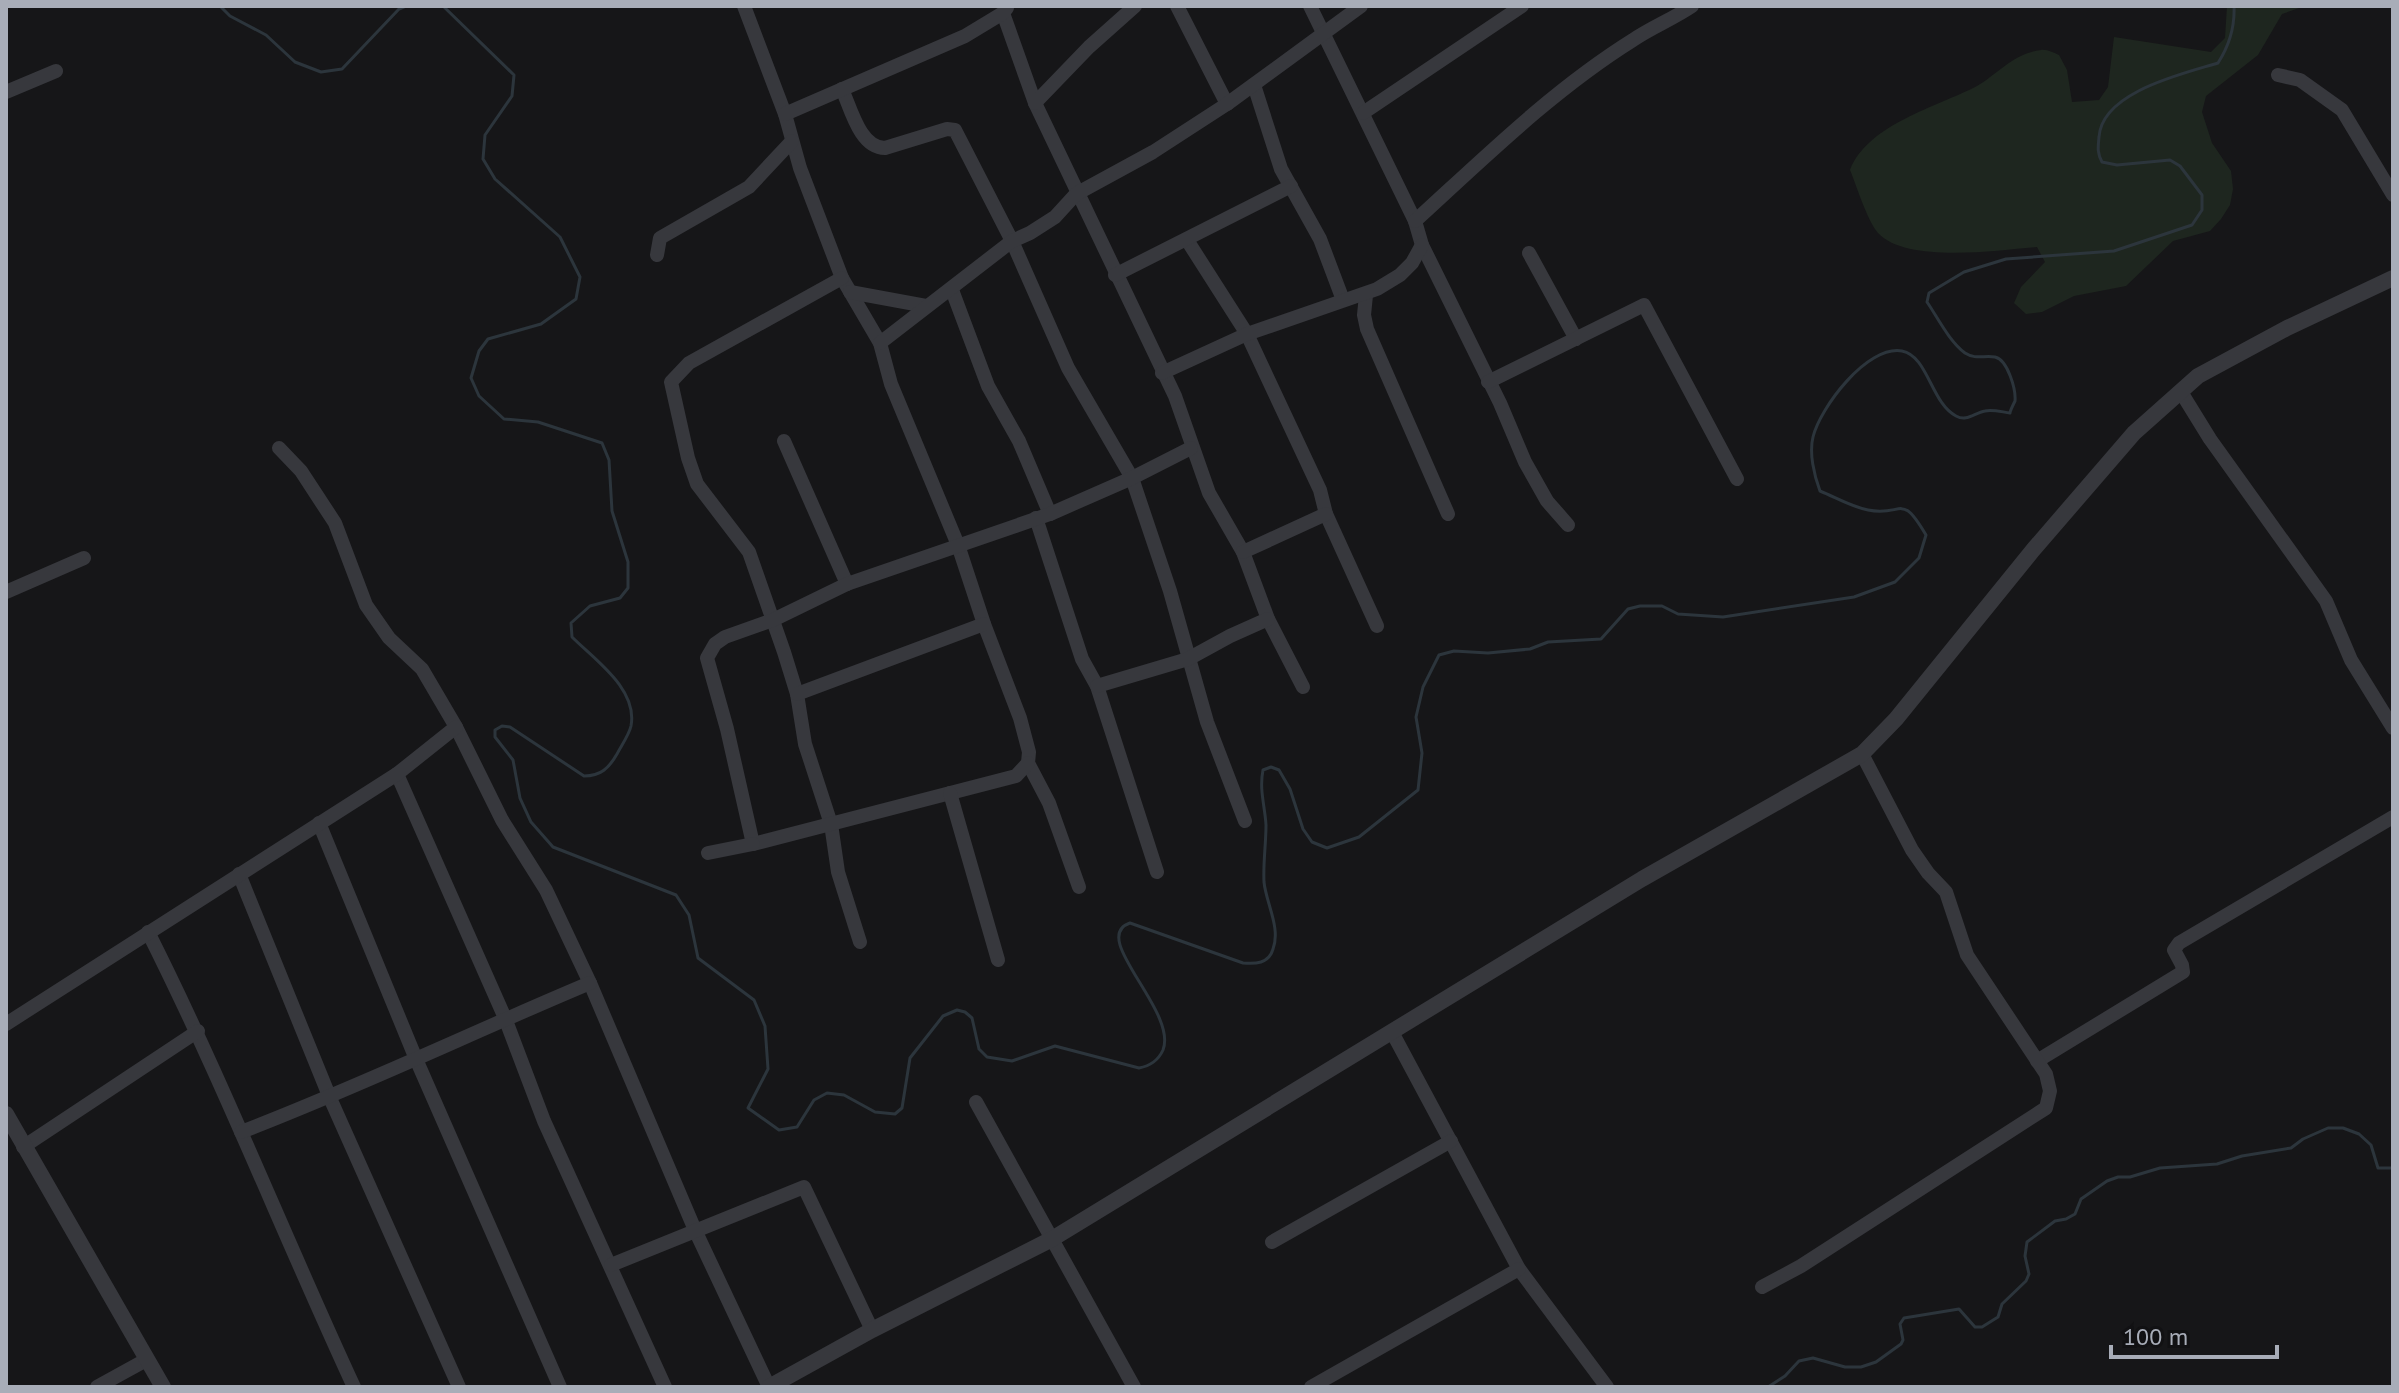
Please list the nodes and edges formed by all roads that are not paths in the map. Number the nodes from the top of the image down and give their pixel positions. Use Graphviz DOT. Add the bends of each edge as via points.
graph roads {
  1 [pos="744,6"];
  2 [pos="1135,6"];
  3 [pos="1177,6"];
  4 [pos="1310,6"];
  5 [pos="1361,6"];
  6 [pos="1522,6"];
  7 [pos="1692,6"];
  8 [pos="1006,10"];
  9 [pos="1322,32"];
  10 [pos="56,71"];
  11 [pos="2278,75"];
  12 [pos="1254,85"];
  13 [pos="842,89"];
  14 [pos="6,92"];
  15 [pos="1035,103"];
  16 [pos="1227,104"];
  17 [pos="1363,113"];
  18 [pos="785,114"];
  19 [pos="792,141"];
  20 [pos="1291,186"];
  21 [pos="1076,194"];
  22 [pos="2393,195"];
  23 [pos="1415,221"];
  24 [pos="1187,240"];
  25 [pos="1012,241"];
  26 [pos="1422,245"];
  27 [pos="1529,253"];
  28 [pos="657,255"];
  29 [pos="1115,275"];
  30 [pos="842,278"];
  31 [pos="2393,278"];
  32 [pos="952,290"];
  33 [pos="850,292"];
  34 [pos="1366,295"];
  35 [pos="1343,300"];
  36 [pos="926,306"];
  37 [pos="1247,334"];
  38 [pos="1576,339"];
  39 [pos="880,343"];
  40 [pos="1162,373"];
  41 [pos="1488,382"];
  42 [pos="2181,392"];
  43 [pos="784,441"];
  44 [pos="279,448"];
  45 [pos="1191,448"];
  46 [pos="1132,478"];
  47 [pos="1737,479"];
  48 [pos="1326,514"];
  49 [pos="1448,514"];
  50 [pos="1043,516"];
  51 [pos="1568,525"];
  52 [pos="958,545"];
  53 [pos="1243,552"];
  54 [pos="84,558"];
  55 [pos="847,584"];
  56 [pos="6,592"];
  57 [pos="1268,619"];
  58 [pos="773,620"];
  59 [pos="984,624"];
  60 [pos="1377,626"];
  61 [pos="1188,659"];
  62 [pos="1097,686"];
  63 [pos="1303,687"];
  64 [pos="797,694"];
  65 [pos="456,727"];
  66 [pos="2393,728"];
  67 [pos="1862,754"];
  68 [pos="1028,763"];
  69 [pos="397,774"];
  70 [pos="950,793"];
  71 [pos="2393,817"];
  72 [pos="1245,821"];
  73 [pos="319,823"];
  74 [pos="831,824"];
  75 [pos="753,844"];
  76 [pos="708,853"];
  77 [pos="1157,872"];
  78 [pos="239,874"];
  79 [pos="1079,887"];
  80 [pos="148,932"];
  81 [pos="860,942"];
  82 [pos="998,960"];
  83 [pos="590,983"];
  84 [pos="505,1018"];
  85 [pos="6,1024"];
  86 [pos="198,1031"];
  87 [pos="1392,1032"];
  88 [pos="416,1059"];
  89 [pos="2037,1061"];
  90 [pos="330,1098"];
  91 [pos="976,1102"];
  92 [pos="6,1114"];
  93 [pos="241,1132"];
  94 [pos="1451,1141"];
  95 [pos="23,1147"];
  96 [pos="695,1230"];
  97 [pos="1052,1239"];
  98 [pos="1272,1242"];
  99 [pos="611,1265"];
  100 [pos="1519,1269"];
  101 [pos="1762,1287"];
  102 [pos="872,1330"];
  103 [pos="146,1360"];
  104 [pos="97,1387"];
  105 [pos="163,1387"];
  106 [pos="354,1387"];
  107 [pos="459,1387"];
  108 [pos="560,1387"];
  109 [pos="665,1387"];
  110 [pos="769,1387"];
  111 [pos="1134,1387"];
  112 [pos="1311,1387"];
  113 [pos="1607,1387"];
  1 -- 18 [label="street"];
  2 -- 15 [label="street"];
  3 -- 16 [label="street"];
  4 -- 9 [label="street"];
  5 -- 9 [label="street"];
  6 -- 17 [label="street"];
  7 -- 23 [label="street" via="1634,39 1572,85 1502,140"];
  8 -- 13 [label="street" via="965,36"];
  8 -- 15 [label="street"];
  9 -- 12 [label="street"];
  9 -- 17 [label="street"];
  10 -- 14 [label="street"];
  11 -- 22 [label="street" via="2300,80 2342,110"];
  12 -- 16 [label="street"];
  12 -- 20 [label="street"];
  13 -- 18 [label="street"];
  13 -- 25 [label="street" via="867,142 875,148 955,130"];
  15 -- 21 [label="street"];
  16 -- 21 [label="street"];
  17 -- 23 [label="street"];
  18 -- 19 [label="street"];
  19 -- 28 [label="street" via="749,187 660,238"];
  19 -- 30 [label="street"];
  20 -- 24 [label="street"];
  20 -- 35 [label="street" via="1320,239"];
  21 -- 25 [label="street" via="1055,217"];
  21 -- 29 [label="street"];
  23 -- 26 [label="street"];
  24 -- 29 [label="street"];
  24 -- 37 [label="street"];
  25 -- 32 [label="street"];
  25 -- 46 [label="street" via="1068,368"];
  26 -- 34 [label="street" via="1400,275"];
  26 -- 41 [label="street"];
  27 -- 38 [label="street"];
  29 -- 40 [label="street"];
  30 -- 33 [label="street"];
  30 -- 58 [label="street" via="689,363 671,382 697,484 749,552"];
  31 -- 42 [label="street" via="2287,328 2198,376"];
  32 -- 36 [label="street"];
  32 -- 50 [label="street" via="988,386 1019,441"];
  33 -- 36 [label="street"];
  33 -- 39 [label="street"];
  34 -- 35 [label="street"];
  34 -- 49 [label="street" via="1367,329"];
  35 -- 37 [label="street"];
  36 -- 39 [label="street"];
  37 -- 40 [label="street"];
  37 -- 48 [label="street" via="1320,490"];
  38 -- 41 [label="street"];
  38 -- 47 [label="street" via="1644,305"];
  39 -- 52 [label="street" via="891,384"];
  40 -- 45 [label="street" via="1178,403"];
  41 -- 51 [label="street" via="1525,462"];
  42 -- 66 [label="street" via="2326,601 2351,660"];
  42 -- 67 [label="street" via="2134,433"];
  43 -- 55 [label="street"];
  44 -- 65 [label="street" via="335,523 366,605 389,638 422,669"];
  45 -- 46 [label="street"];
  45 -- 53 [label="street" via="1214,504"];
  46 -- 50 [label="street"];
  46 -- 61 [label="street"];
  48 -- 53 [label="street"];
  48 -- 60 [label="street"];
  50 -- 52 [label="street"];
  50 -- 62 [label="street" via="1082,659"];
  52 -- 55 [label="street"];
  52 -- 59 [label="street"];
  53 -- 57 [label="street"];
  54 -- 56 [label="street"];
  55 -- 58 [label="street"];
  57 -- 61 [label="street"];
  57 -- 63 [label="street"];
  58 -- 64 [label="street"];
  58 -- 75 [label="street" via="725,637 707,658"];
  59 -- 64 [label="street"];
  59 -- 68 [label="street" via="1020,718"];
  61 -- 62 [label="street"];
  61 -- 72 [label="street"];
  62 -- 77 [label="street"];
  64 -- 74 [label="street" via="805,744"];
  65 -- 69 [label="street"];
  65 -- 83 [label="street" via="498,814 546,890"];
  67 -- 87 [label="street" via="1642,879"];
  67 -- 89 [label="street" via="1912,850 1946,892 1967,955"];
  68 -- 70 [label="street" via="1016,776"];
  68 -- 79 [label="street" via="1049,803"];
  69 -- 73 [label="street"];
  69 -- 84 [label="street"];
  70 -- 74 [label="street"];
  70 -- 82 [label="street"];
  71 -- 89 [label="street" via="2179,943 2174,950 2183,972"];
  73 -- 78 [label="street"];
  73 -- 88 [label="street"];
  74 -- 75 [label="street"];
  74 -- 81 [label="street" via="838,872"];
  75 -- 76 [label="street"];
  78 -- 80 [label="street"];
  78 -- 90 [label="street"];
  80 -- 85 [label="street"];
  80 -- 86 [label="street"];
  83 -- 84 [label="street"];
  83 -- 96 [label="street"];
  84 -- 88 [label="street"];
  84 -- 99 [label="street" via="544,1121"];
  86 -- 93 [label="street"];
  86 -- 95 [label="street"];
  87 -- 94 [label="street"];
  87 -- 97 [label="street"];
  88 -- 90 [label="street"];
  88 -- 108 [label="street"];
  89 -- 101 [label="street" via="2050,1091 2046,1108"];
  90 -- 93 [label="street"];
  90 -- 107 [label="street"];
  91 -- 97 [label="street"];
  92 -- 95 [label="street"];
  93 -- 106 [label="street"];
  94 -- 98 [label="street"];
  94 -- 100 [label="street"];
  95 -- 103 [label="street"];
  96 -- 99 [label="street"];
  96 -- 102 [label="street" via="804,1187"];
  96 -- 110 [label="street"];
  97 -- 102 [label="street"];
  97 -- 111 [label="street"];
  99 -- 109 [label="street"];
  100 -- 112 [label="street"];
  100 -- 113 [label="street"];
  102 -- 110 [label="street"];
  103 -- 104 [label="street"];
  103 -- 105 [label="street"];
}
